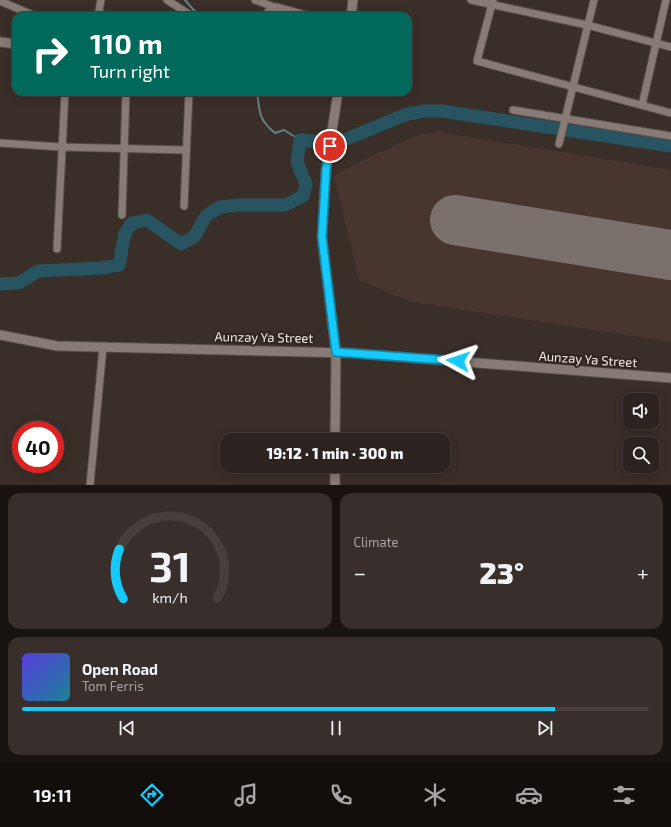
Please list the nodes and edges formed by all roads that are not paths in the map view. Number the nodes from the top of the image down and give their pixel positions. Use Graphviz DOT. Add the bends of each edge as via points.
graph roads {
  1 [pos="100,0"];
  2 [pos="167,0"];
  3 [pos="255,0"];
  4 [pos="353,0"];
  5 [pos="471,0"];
  6 [pos="594,0"];
  7 [pos="666,0"];
  8 [pos="0,1"];
  9 [pos="493,3"];
  10 [pos="277,8"];
  11 [pos="26,12"];
  12 [pos="98,12"];
  13 [pos="186,12"];
  14 [pos="269,12"];
  15 [pos="292,12"];
  16 [pos="351,12"];
  17 [pos="587,25"];
  18 [pos="0,42"];
  19 [pos="656,43"];
  20 [pos="12,44"];
  21 [pos="671,47"];
  22 [pos="574,86"];
  23 [pos="65,96"];
  24 [pos="126,96"];
  25 [pos="189,96"];
  26 [pos="337,96"];
  27 [pos="642,105"];
  28 [pos="513,110"];
  29 [pos="671,113"];
  30 [pos="564,119"];
  31 [pos="671,136"];
  32 [pos="0,143"];
  33 [pos="559,144"];
  34 [pos="61,147"];
  35 [pos="124,149"];
  36 [pos="186,150"];
  37 [pos="184,206"];
  38 [pos="122,215"];
  39 [pos="57,249"];
  40 [pos="0,335"];
  41 [pos="103,347"];
  42 [pos="336,352"];
  43 [pos="671,378"];
  44 [pos="335,433"];
  45 [pos="335,473"];
  46 [pos="90,485"];
  47 [pos="335,485"];
  1 -- 12 [label="street"];
  2 -- 13 [label="street"];
  3 -- 10 [label="street"];
  4 -- 16 [label="street"];
  5 -- 9 [label="street"];
  6 -- 17 [label="street"];
  7 -- 19 [label="street"];
  8 -- 11 [label="street"];
  9 -- 17 [label="street"];
  9 -- 22 [label="street" via="477,61"];
  10 -- 14 [label="street"];
  10 -- 15 [label="street"];
  17 -- 19 [label="street"];
  17 -- 22 [label="street"];
  18 -- 20 [label="street"];
  19 -- 21 [label="street"];
  19 -- 27 [label="street"];
  22 -- 27 [label="street"];
  22 -- 30 [label="street"];
  23 -- 34 [label="street"];
  24 -- 35 [label="street"];
  25 -- 36 [label="street"];
  26 -- 42 [label="street" via="326,170 322,237"];
  27 -- 29 [label="street"];
  28 -- 30 [label="street"];
  30 -- 31 [label="street"];
  30 -- 33 [label="street"];
  32 -- 34 [label="street"];
  34 -- 35 [label="street"];
  34 -- 39 [label="street"];
  35 -- 36 [label="street"];
  35 -- 38 [label="street"];
  36 -- 37 [label="street"];
  40 -- 41 [label="street, Aunzay Ya Street" via="56,346"];
  41 -- 42 [label="street, Aunzay Ya Street"];
  41 -- 46 [label="street"];
  42 -- 43 [label="street, Aunzay Ya Street"];
  42 -- 44 [label="street"];
  45 -- 47 [label="street"];
}
